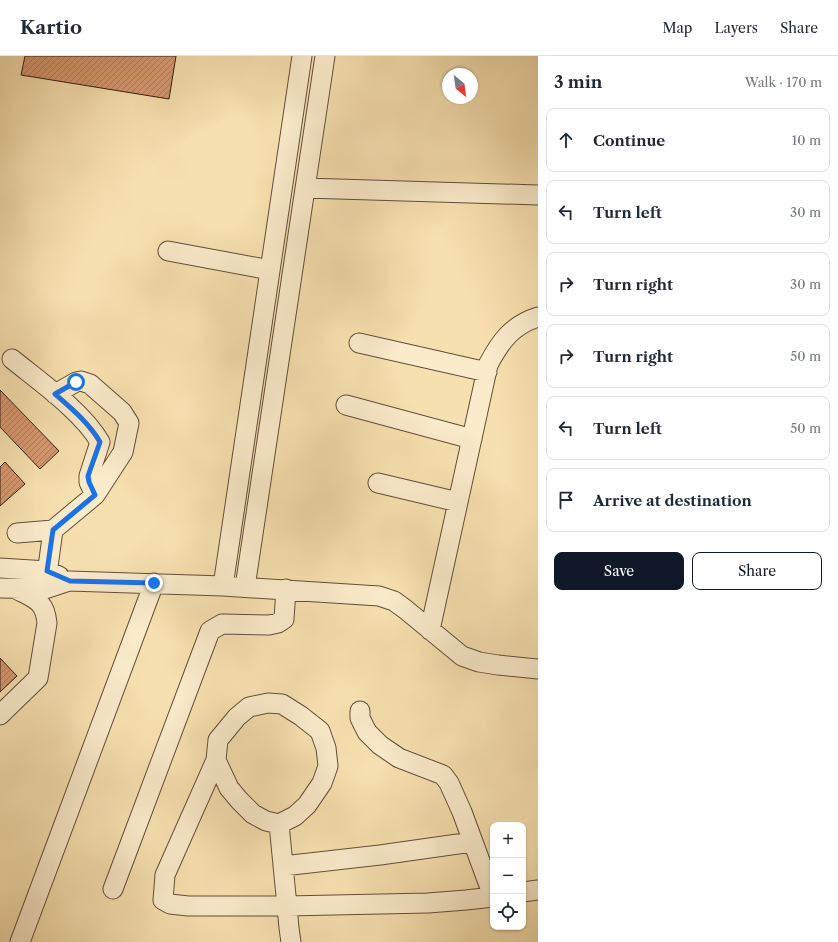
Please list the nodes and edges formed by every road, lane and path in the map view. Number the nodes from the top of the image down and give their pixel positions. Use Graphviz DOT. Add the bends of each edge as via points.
graph roads {
  1 [pos="302,56"];
  2 [pos="325,56"];
  3 [pos="291,131"];
  4 [pos="313,135"];
  5 [pos="305,188"];
  6 [pos="538,195"];
  7 [pos="168,251"];
  8 [pos="270,270"];
  9 [pos="538,317"];
  10 [pos="359,343"];
  11 [pos="12,359"];
  12 [pos="487,372"];
  13 [pos="55,394"];
  14 [pos="346,405"];
  15 [pos="472,439"];
  16 [pos="378,483"];
  17 [pos="95,495"];
  18 [pos="458,502"];
  19 [pos="53,530"];
  20 [pos="17,534"];
  21 [pos="0,568"];
  22 [pos="46,580"];
  23 [pos="154,583"];
  24 [pos="223,586"];
  25 [pos="245,587"];
  26 [pos="7,588"];
  27 [pos="286,589"];
  28 [pos="430,630"];
  29 [pos="538,668"];
  30 [pos="360,711"];
  31 [pos="0,716"];
  32 [pos="216,760"];
  33 [pos="280,824"];
  34 [pos="472,842"];
  35 [pos="283,866"];
  36 [pos="113,889"];
  37 [pos="538,890"];
  38 [pos="526,892"];
  39 [pos="492,894"];
  40 [pos="490,896"];
  41 [pos="287,906"];
  42 [pos="20,942"];
  43 [pos="291,942"];
  1 -- 3 [label="street"];
  2 -- 4 [label="street"];
  3 -- 4 [label="street"];
  3 -- 8 [label="street"];
  4 -- 5 [label="street"];
  5 -- 6 [label="street"];
  5 -- 25 [label="street"];
  7 -- 8 [label="street"];
  8 -- 24 [label="street"];
  9 -- 12 [label="street" via="528,320 508,334 497,347"];
  10 -- 12 [label="street"];
  11 -- 13 [label="street"];
  12 -- 15 [label="street"];
  13 -- 17 [label="street" via="72,409 100,442 88,476"];
  13 -- 17 [label="street" via="76,382 90,384 122,412 129,423 123,452"];
  14 -- 15 [label="street"];
  15 -- 18 [label="street"];
  16 -- 18 [label="street"];
  17 -- 19 [label="street"];
  18 -- 28 [label="street"];
  19 -- 20 [label="street"];
  19 -- 22 [label="street"];
  21 -- 22 [label="street"];
  22 -- 23 [label="street"];
  22 -- 26 [label="street"];
  23 -- 24 [label="street"];
  23 -- 42 [label="street"];
  24 -- 25 [label="street"];
  25 -- 27 [label="street"];
  26 -- 31 [label="street" via="38,600 43,607 47,623 38,678"];
  27 -- 28 [label="street" via="379,596 394,601"];
  27 -- 36 [label="street" via="284,619 278,623 222,624 210,631"];
  28 -- 29 [label="street" via="462,656 479,662"];
  30 -- 34 [label="street" via="360,718 367,732 380,745 399,758 443,775 462,812"];
  32 -- 33 [label="street" via="229,788 239,800 253,814 266,821"];
  32 -- 33 [label="street" via="218,740 236,717 249,707 268,703 282,704 320,731 326,748 328,766 322,783 307,805 295,816"];
  32 -- 41 [label="street" via="165,875 163,900 170,904 188,906"];
  33 -- 35 [label="street"];
  34 -- 35 [label="street"];
  34 -- 39 [label="street"];
  35 -- 41 [label="street"];
  37 -- 38 [label="street"];
  40 -- 41 [label="street" via="414,904"];
  41 -- 43 [label="street"];
}
